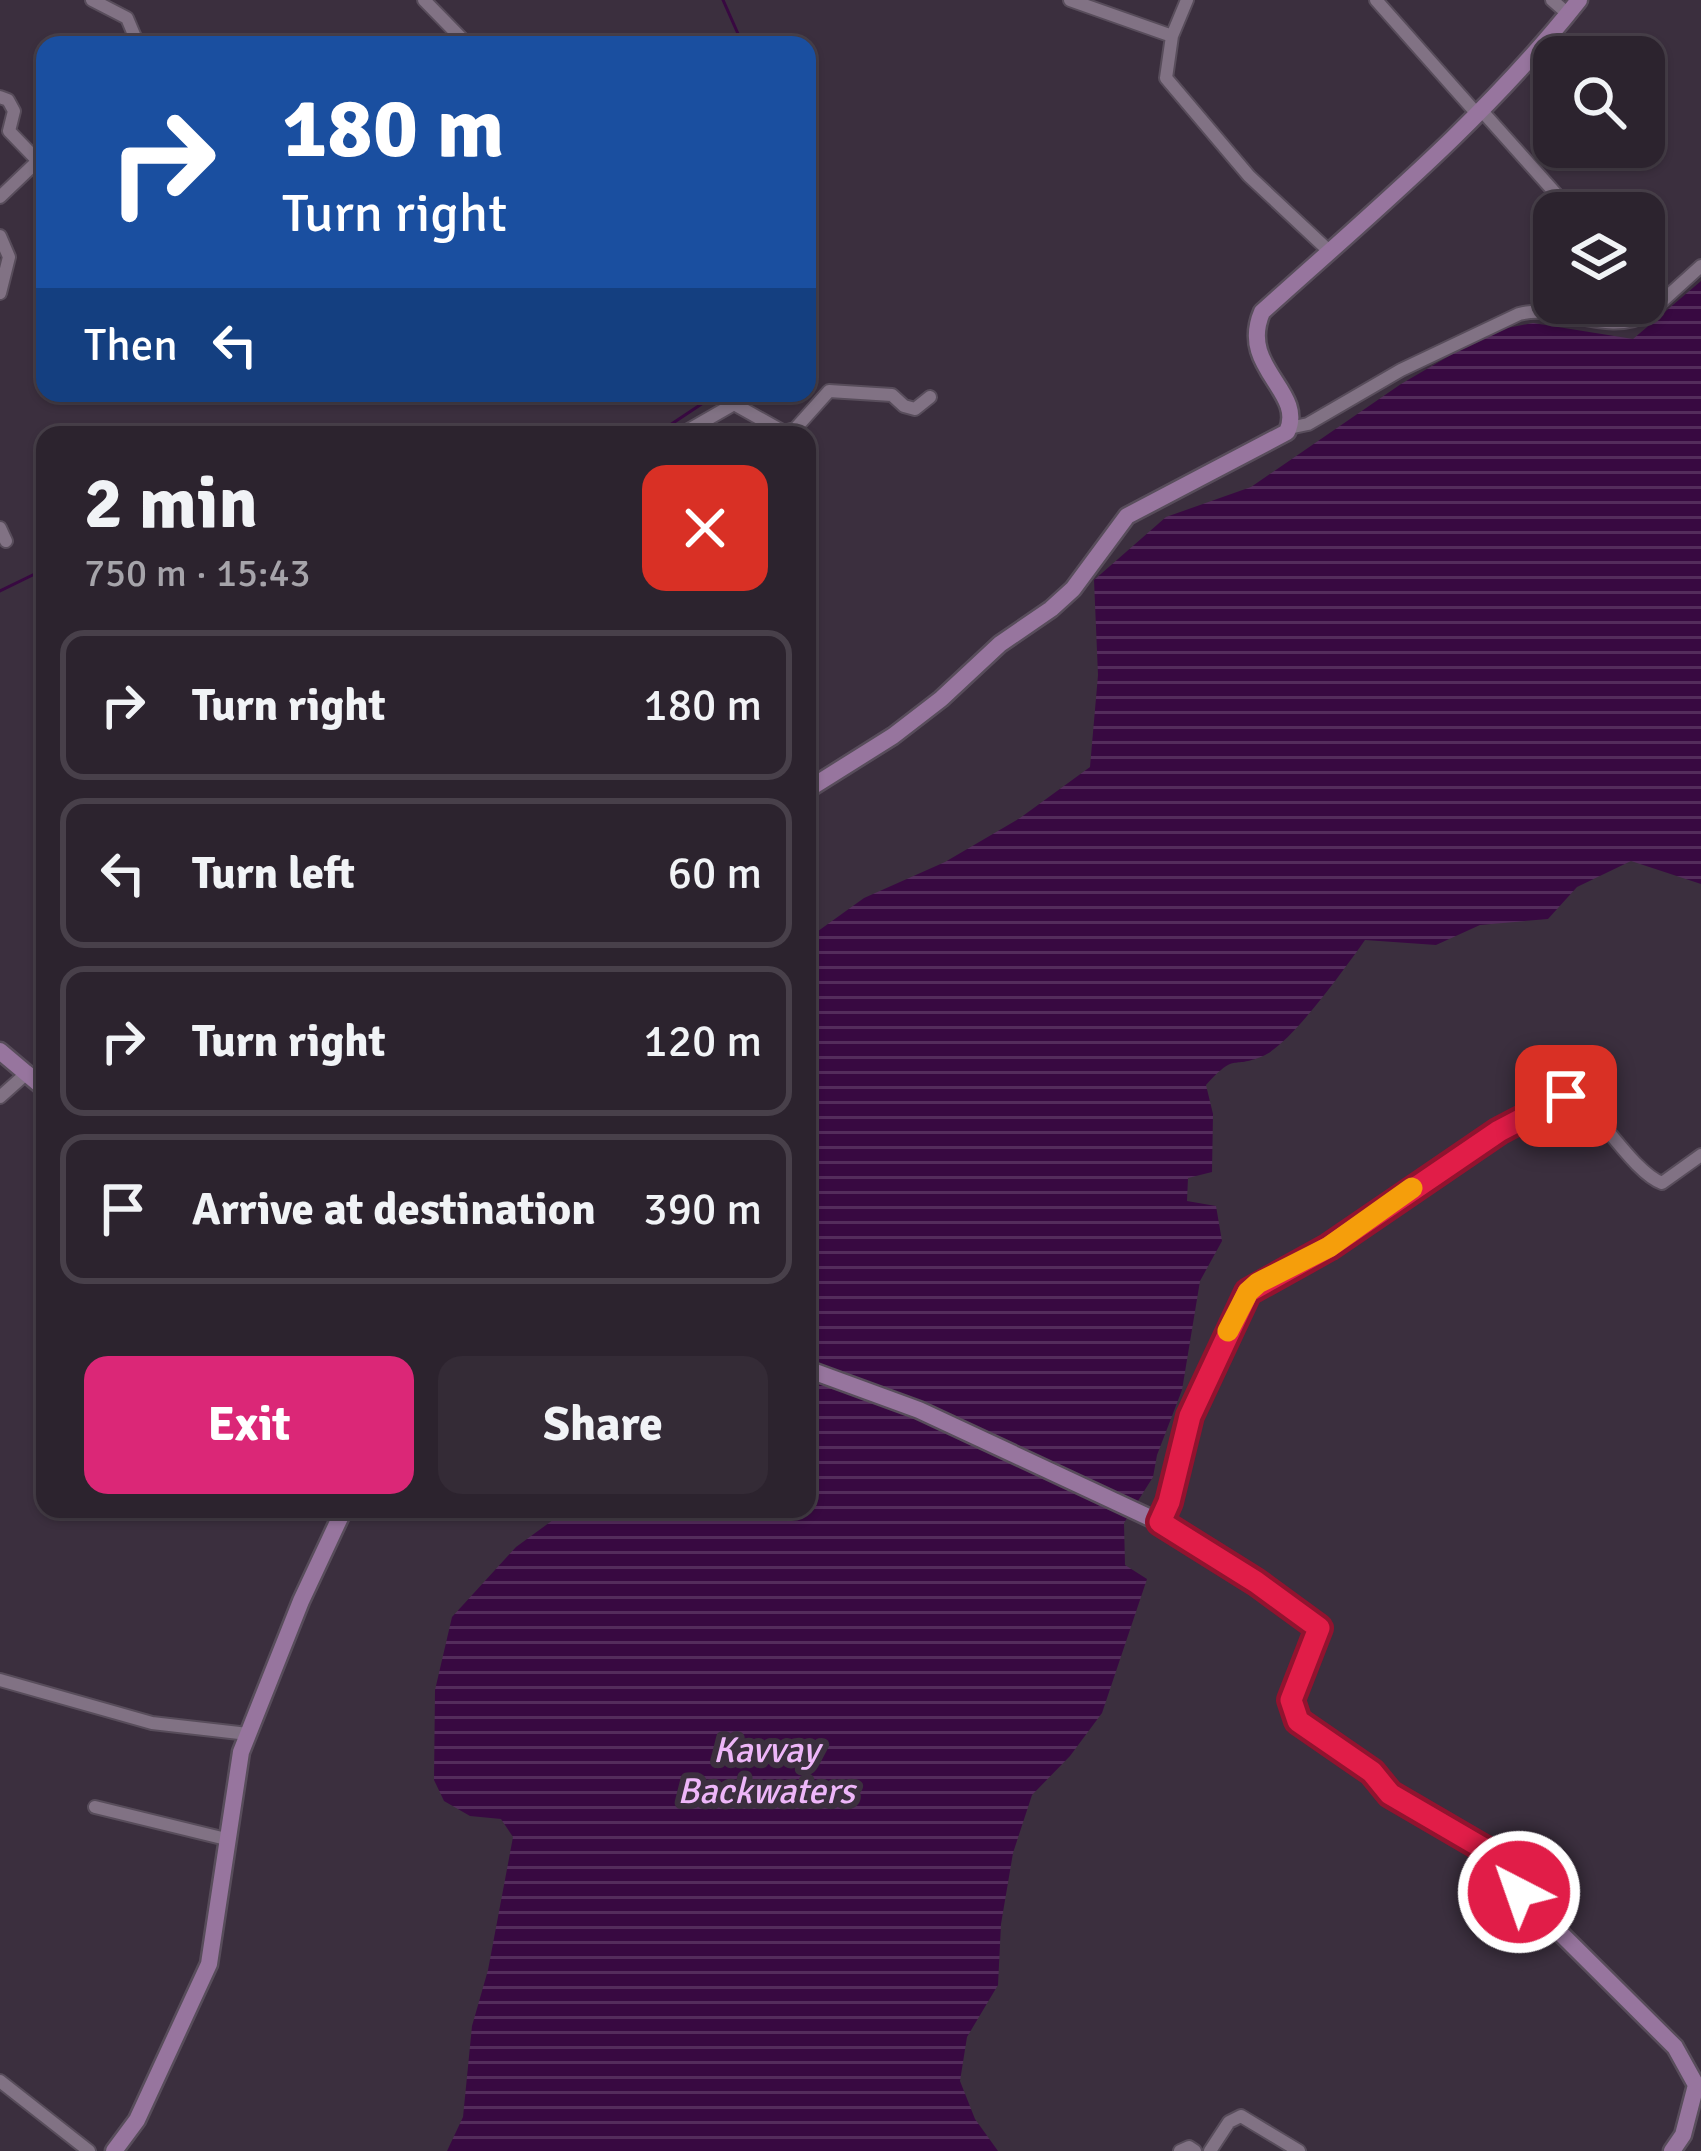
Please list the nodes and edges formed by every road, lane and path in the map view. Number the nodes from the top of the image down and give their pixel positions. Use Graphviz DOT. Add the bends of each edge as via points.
graph roads {
  1 [pos="92,0"];
  2 [pos="424,0"];
  3 [pos="1070,0"];
  4 [pos="1187,0"];
  5 [pos="1376,0"];
  6 [pos="1552,0"];
  7 [pos="1574,7"];
  8 [pos="135,36"];
  9 [pos="458,36"];
  10 [pos="1172,36"];
  11 [pos="0,97"];
  12 [pos="1480,113"];
  13 [pos="36,153"];
  14 [pos="36,163"];
  15 [pos="1553,192"];
  16 [pos="0,196"];
  17 [pos="0,236"];
  18 [pos="1329,251"];
  19 [pos="1701,266"];
  20 [pos="0,293"];
  21 [pos="1665,293"];
  22 [pos="1533,310"];
  23 [pos="930,397"];
  24 [pos="696,426"];
  25 [pos="773,426"];
  26 [pos="798,426"];
  27 [pos="1289,428"];
  28 [pos="816,784"];
  29 [pos="0,1051"];
  30 [pos="28,1072"];
  31 [pos="36,1080"];
  32 [pos="0,1097"];
  33 [pos="1701,1155"];
  34 [pos="816,1372"];
  35 [pos="340,1518"];
  36 [pos="1160,1522"];
  37 [pos="0,1680"];
  38 [pos="248,1734"];
  39 [pos="95,1807"];
  40 [pos="226,1839"];
  41 [pos="0,2081"];
  42 [pos="1699,2084"];
  43 [pos="89,2151"];
  44 [pos="114,2151"];
  45 [pos="1180,2151"];
  46 [pos="1195,2151"];
  47 [pos="1210,2151"];
  48 [pos="1299,2151"];
  49 [pos="1672,2151"];
  1 -- 8 [label="street" via="128,18"];
  2 -- 9 [label="street"];
  3 -- 10 [label="street"];
  4 -- 10 [label="street"];
  5 -- 12 [label="street"];
  6 -- 7 [label="street"];
  7 -- 12 [label="main road"];
  10 -- 18 [label="street" via="1166,78 1249,176"];
  11 -- 13 [label="street" via="14,111 9,131"];
  12 -- 15 [label="street"];
  12 -- 18 [label="main road"];
  14 -- 16 [label="street"];
  17 -- 20 [label="street" via="9,257"];
  18 -- 27 [label="main road" via="1262,312 1255,328"];
  19 -- 21 [label="street"];
  22 -- 27 [label="street"];
  23 -- 26 [label="street" via="914,409 892,395 829,391"];
  24 -- 25 [label="street" via="734,404"];
  27 -- 28 [label="main road" via="1127,516 1051,609 892,736"];
  29 -- 30 [label="main road"];
  30 -- 31 [label="main road"];
  30 -- 32 [label="street"];
  33 -- 36 [label="street" via="1655,1181 1566,1096 1466,1152 1329,1247 1258,1283 1208,1372"];
  34 -- 36 [label="main road" via="919,1410"];
  35 -- 38 [label="main road"];
  36 -- 42 [label="main road" via="1319,1628 1291,1700 1298,1721 1372,1772 1390,1794 1486,1850 1676,2047"];
  37 -- 38 [label="street" via="152,1723"];
  38 -- 40 [label="main road"];
  39 -- 40 [label="street"];
  40 -- 44 [label="main road" via="209,1964 137,2120"];
  41 -- 43 [label="street"];
  42 -- 49 [label="main road"];
  45 -- 46 [label="street"];
  47 -- 48 [label="street" via="1241,2116"];
}
